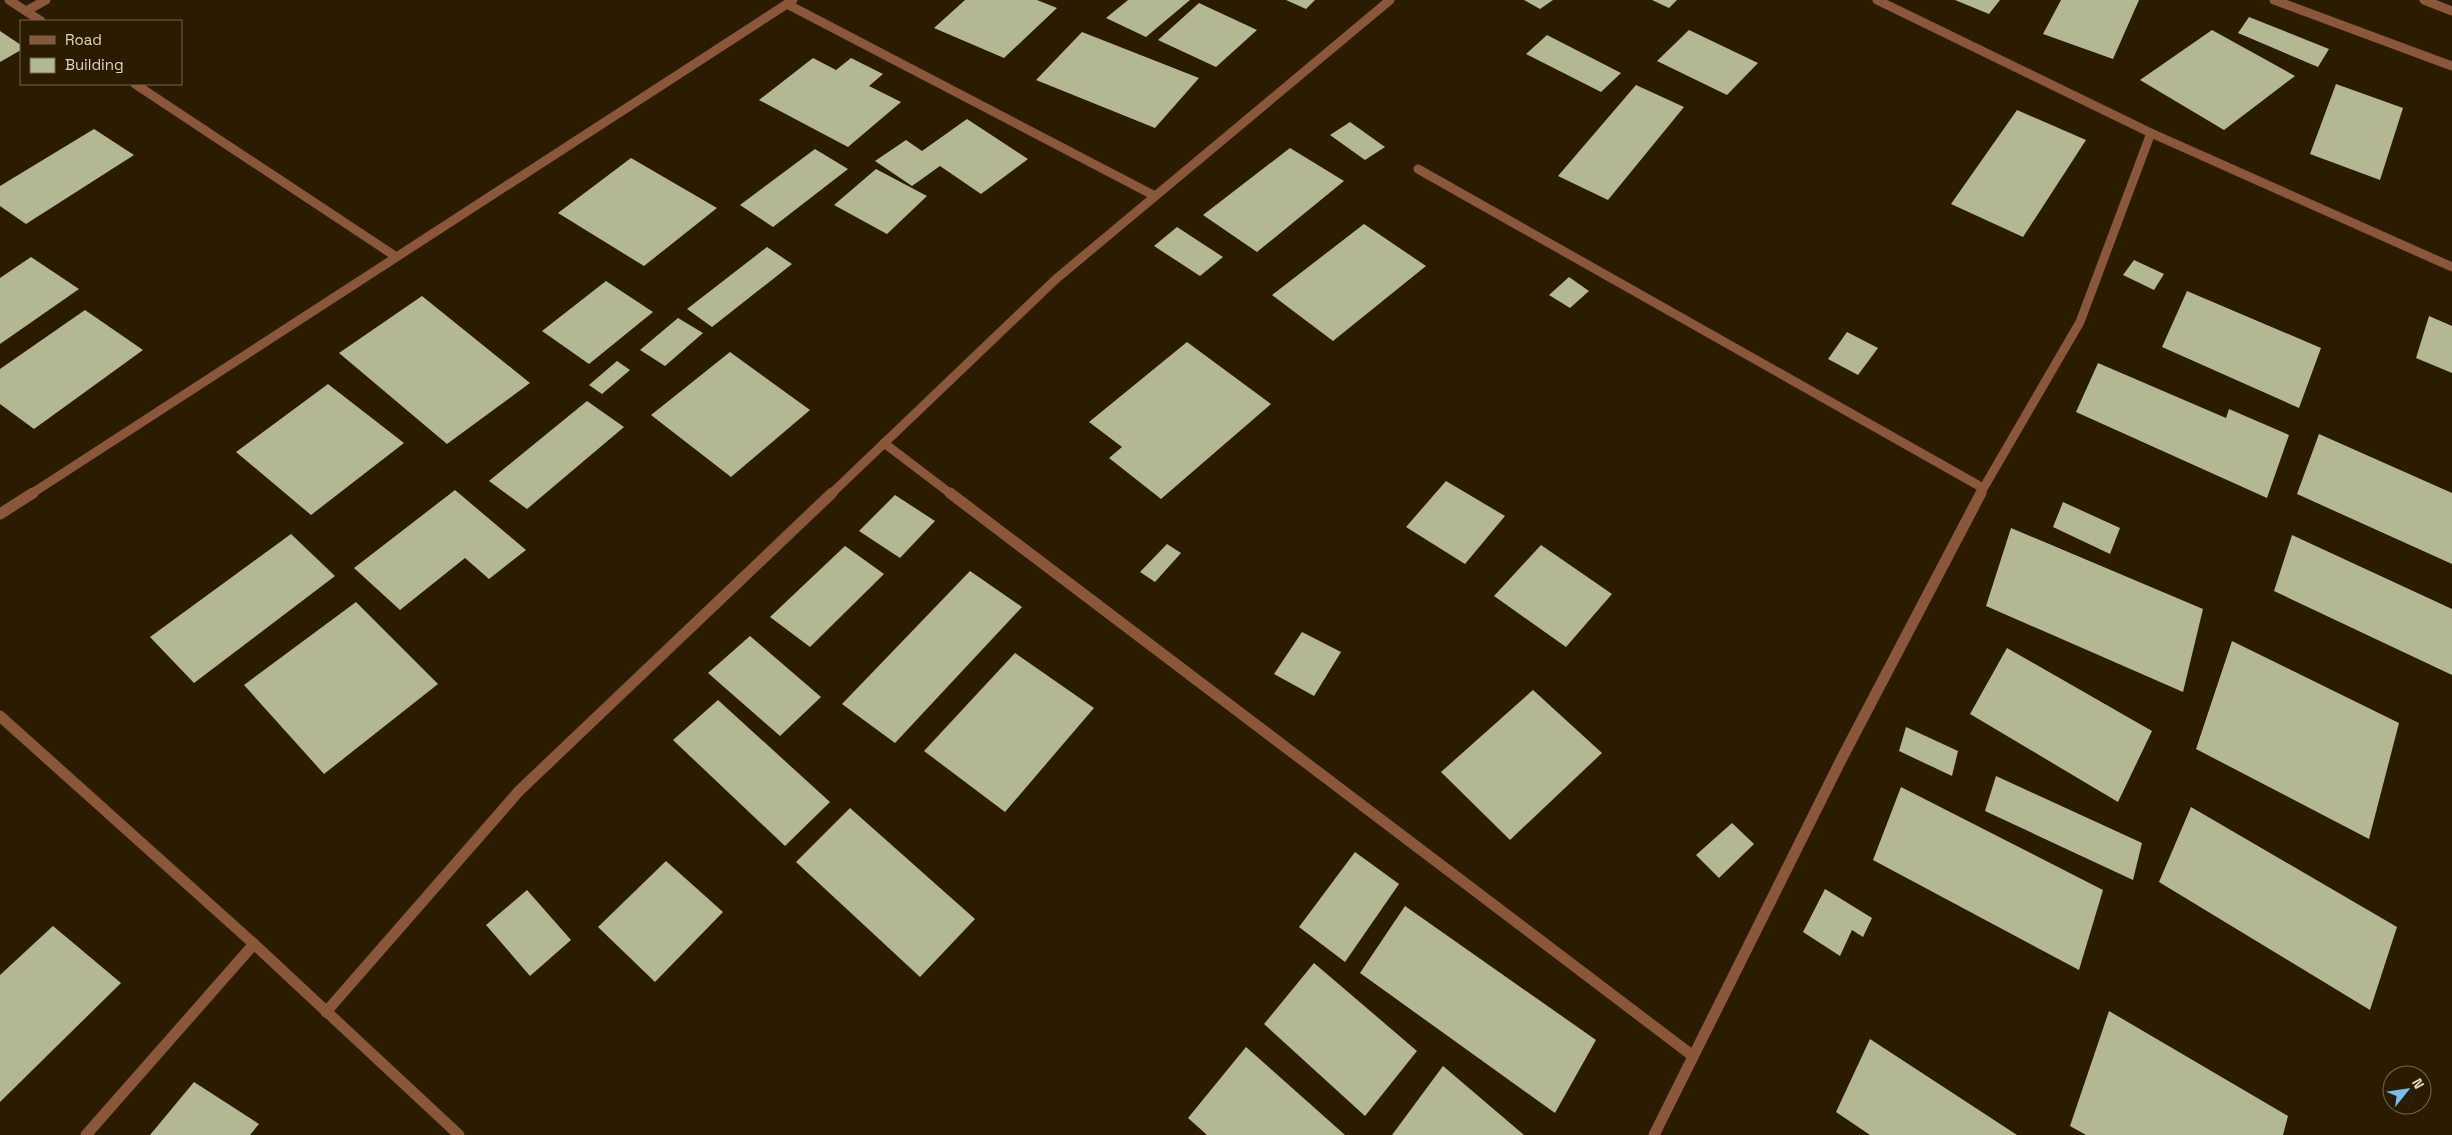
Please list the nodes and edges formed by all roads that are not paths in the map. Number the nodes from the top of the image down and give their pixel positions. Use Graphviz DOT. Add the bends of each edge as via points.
graph roads {
  1 [pos="9,0"];
  2 [pos="46,0"];
  3 [pos="1390,0"];
  4 [pos="1877,0"];
  5 [pos="2274,0"];
  6 [pos="2424,0"];
  7 [pos="790,2"];
  8 [pos="26,11"];
  9 [pos="2452,11"];
  10 [pos="40,20"];
  11 [pos="2452,66"];
  12 [pos="137,85"];
  13 [pos="2151,133"];
  14 [pos="1418,169"];
  15 [pos="1155,196"];
  16 [pos="395,256"];
  17 [pos="2452,267"];
  18 [pos="884,443"];
  19 [pos="1983,488"];
  20 [pos="0,514"];
  21 [pos="0,716"];
  22 [pos="254,944"];
  23 [pos="326,1012"];
  24 [pos="1693,1056"];
  25 [pos="86,1135"];
  26 [pos="459,1135"];
  27 [pos="1654,1135"];
  1 -- 8 [label="street"];
  2 -- 8 [label="street"];
  3 -- 15 [label="street"];
  4 -- 13 [label="street"];
  5 -- 11 [label="street"];
  6 -- 9 [label="street"];
  7 -- 15 [label="street"];
  7 -- 16 [label="street"];
  8 -- 10 [label="street"];
  12 -- 16 [label="street"];
  13 -- 17 [label="street"];
  13 -- 19 [label="street" via="2080,322"];
  14 -- 19 [label="street"];
  15 -- 18 [label="street" via="1056,278"];
  16 -- 20 [label="street"];
  18 -- 23 [label="street" via="519,791"];
  18 -- 24 [label="street"];
  19 -- 24 [label="street" via="1842,758"];
  21 -- 22 [label="street"];
  22 -- 23 [label="street"];
  22 -- 25 [label="street"];
  23 -- 26 [label="street"];
  24 -- 27 [label="street"];
}
